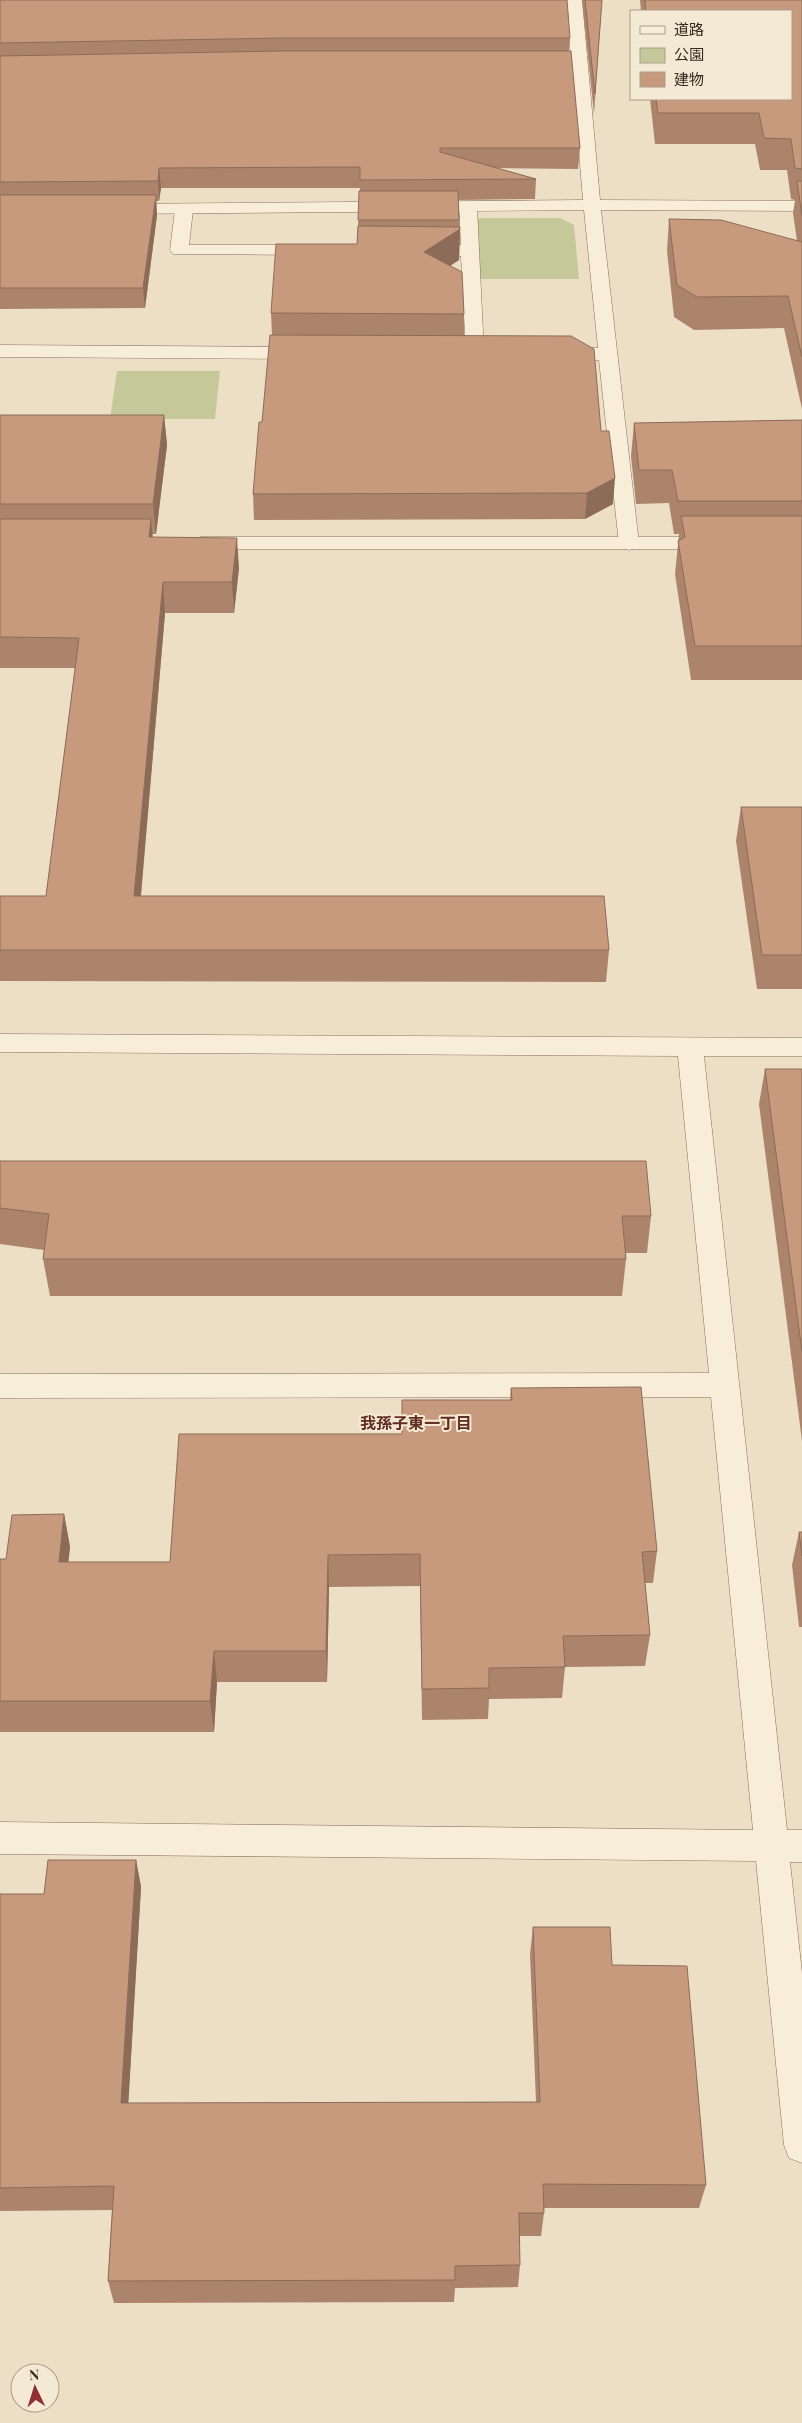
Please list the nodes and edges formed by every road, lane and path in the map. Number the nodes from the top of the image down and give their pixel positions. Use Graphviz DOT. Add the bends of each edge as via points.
graph roads {
  1 [pos="574,0"];
  2 [pos="522,64"];
  3 [pos="581,64"];
  4 [pos="592,205"];
  5 [pos="802,206"];
  6 [pos="468,207"];
  7 [pos="107,209"];
  8 [pos="184,210"];
  9 [pos="334,250"];
  10 [pos="402,250"];
  11 [pos="470,250"];
  12 [pos="0,351"];
  13 [pos="326,353"];
  14 [pos="455,354"];
  15 [pos="474,354"];
  16 [pos="494,354"];
  17 [pos="542,354"];
  18 [pos="609,354"];
  19 [pos="180,542"];
  20 [pos="735,543"];
  21 [pos="629,544"];
  22 [pos="0,1043"];
  23 [pos="690,1046"];
  24 [pos="802,1047"];
  25 [pos="726,1385"];
  26 [pos="0,1386"];
  27 [pos="0,1838"];
  28 [pos="787,1847"];
  29 [pos="802,2145"];
  1 -- 3 [label="street"];
  2 -- 3 [label="street"];
  3 -- 4 [label="street"];
  4 -- 5 [label="street"];
  4 -- 6 [label="street"];
  4 -- 18 [label="street"];
  6 -- 8 [label="street"];
  6 -- 11 [label="street"];
  7 -- 8 [label="street"];
  8 -- 9 [label="street" via="179,250"];
  10 -- 11 [label="street"];
  11 -- 15 [label="street"];
  12 -- 13 [label="street"];
  14 -- 15 [label="street"];
  15 -- 16 [label="street"];
  17 -- 18 [label="street"];
  18 -- 21 [label="street"];
  19 -- 21 [label="street"];
  20 -- 21 [label="street"];
  22 -- 23 [label="street"];
  23 -- 24 [label="street"];
  23 -- 25 [label="street"];
  25 -- 26 [label="street"];
  25 -- 28 [label="street"];
  27 -- 28 [label="street"];
  28 -- 29 [label="street"];
}
